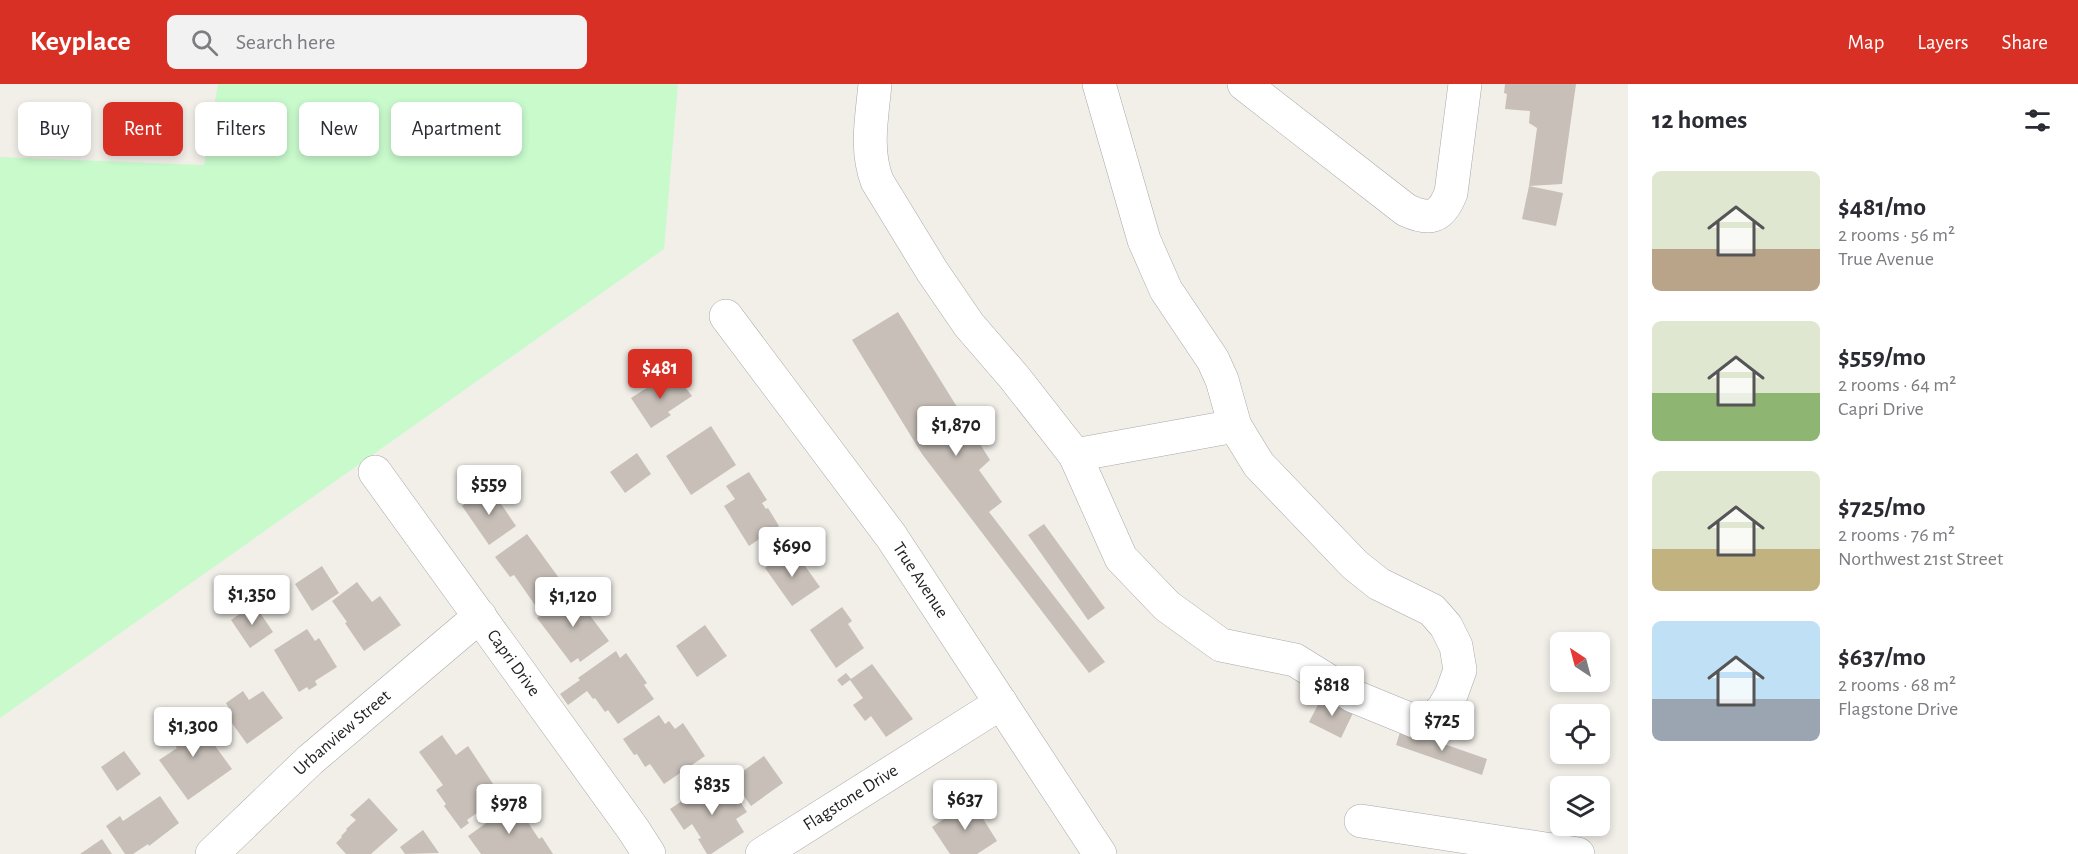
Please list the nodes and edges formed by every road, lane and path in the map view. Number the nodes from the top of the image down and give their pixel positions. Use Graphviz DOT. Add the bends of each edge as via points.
graph roads {
  1 [pos="875,84"];
  2 [pos="1099,84"];
  3 [pos="1244,84"];
  4 [pos="1465,84"];
  5 [pos="726,316"];
  6 [pos="1235,426"];
  7 [pos="1075,455"];
  8 [pos="375,472"];
  9 [pos="480,616"];
  10 [pos="1001,703"];
  11 [pos="1361,821"];
  12 [pos="212,854"];
  13 [pos="649,854"];
  14 [pos="762,854"];
  15 [pos="1100,854"];
  16 [pos="1578,854"];
  1 -- 7 [label="street" via="869,145 877,181 969,325"];
  2 -- 6 [label="street" via="1144,240 1167,290 1213,360"];
  3 -- 4 [label="street" via="1406,210 1422,218 1446,207"];
  5 -- 10 [label="street, True Avenue" via="891,536"];
  6 -- 7 [label="street"];
  6 -- 7 [label="street" via="1259,465 1355,565 1378,584 1432,610 1446,626 1456,646 1460,670 1443,709 1432,719 1419,723 1353,696 1294,660 1221,645 1167,606 1121,558"];
  8 -- 9 [label="street, Capri Drive"];
  9 -- 12 [label="street, Urbanview Street" via="310,760"];
  9 -- 13 [label="street, Capri Drive"];
  10 -- 14 [label="street, Flagstone Drive"];
  10 -- 15 [label="street, True Avenue"];
  11 -- 16 [label="street"];
}
